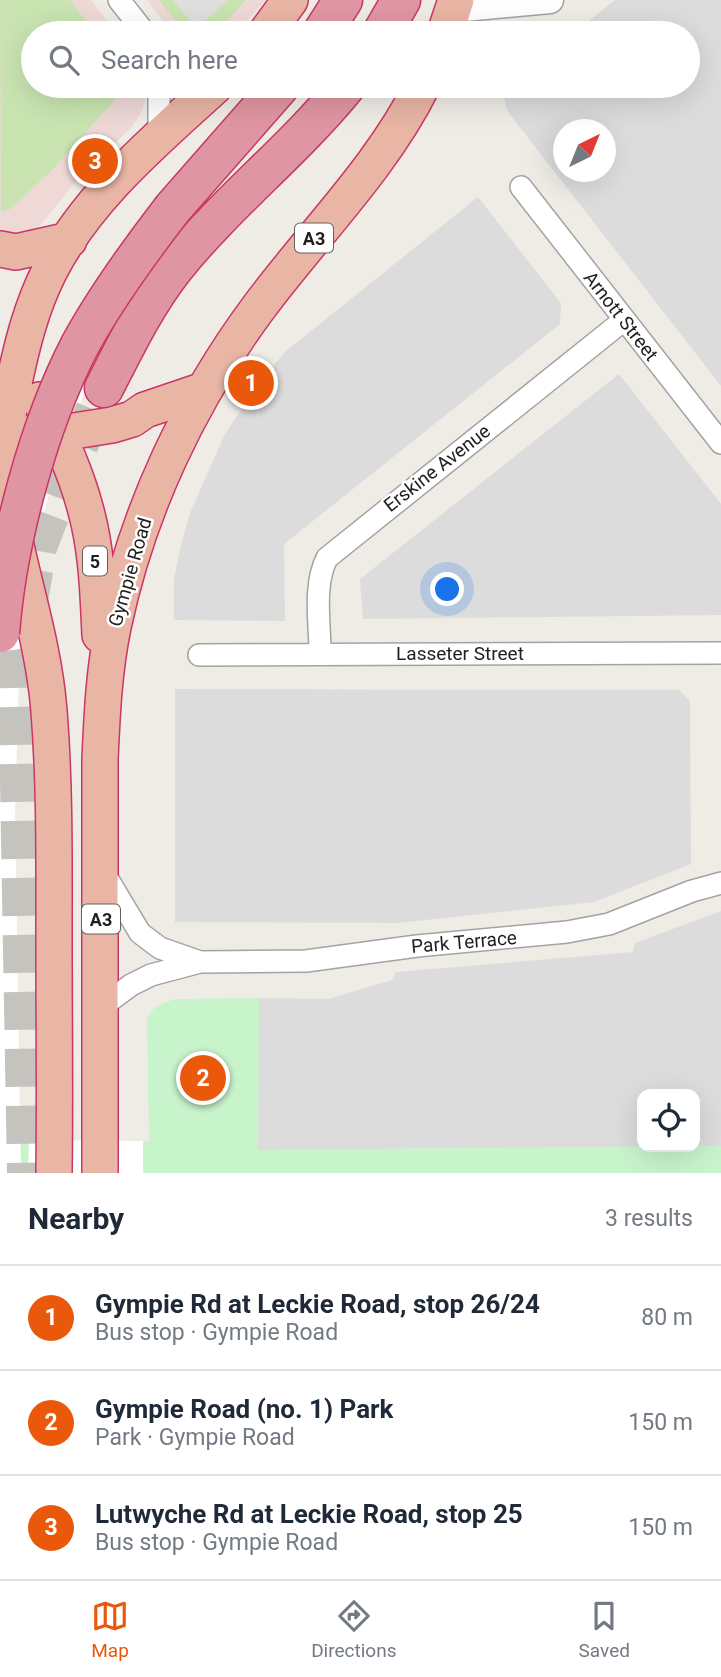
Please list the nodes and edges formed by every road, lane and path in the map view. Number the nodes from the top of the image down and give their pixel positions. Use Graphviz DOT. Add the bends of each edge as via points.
graph roads {
  1 [pos="119,0"];
  2 [pos="290,0"];
  3 [pos="343,0"];
  4 [pos="401,0"];
  5 [pos="550,0"];
  6 [pos="452,14"];
  7 [pos="136,21"];
  8 [pos="275,21"];
  9 [pos="330,21"];
  10 [pos="389,21"];
  11 [pos="159,98"];
  12 [pos="202,98"];
  13 [pos="270,98"];
  14 [pos="335,98"];
  15 [pos="416,98"];
  16 [pos="159,137"];
  17 [pos="521,187"];
  18 [pos="69,240"];
  19 [pos="0,249"];
  20 [pos="624,320"];
  21 [pos="9,350"];
  22 [pos="104,388"];
  23 [pos="204,390"];
  24 [pos="3,425"];
  25 [pos="56,432"];
  26 [pos="721,443"];
  27 [pos="10,648"];
  28 [pos="320,653"];
  29 [pos="721,653"];
  30 [pos="200,656"];
  31 [pos="103,698"];
  32 [pos="54,839"];
  33 [pos="101,868"];
  34 [pos="721,883"];
  35 [pos="200,962"];
  36 [pos="100,1009"];
  37 [pos="54,1157"];
  38 [pos="100,1157"];
  1 -- 7 [label="street"];
  2 -- 8 [label="highway"];
  3 -- 9 [label="highway"];
  4 -- 10 [label="highway"];
  5 -- 6 [label="street"];
  11 -- 16 [label="street"];
  12 -- 16 [label="highway, A3"];
  13 -- 27 [label="highway, bridge" via="150,237 80,345 60,388 26,494 4,594"];
  14 -- 22 [label="highway" via="175,267 142,314"];
  15 -- 23 [label="highway, Gympie Road / A3" via="376,161 259,307"];
  16 -- 18 [label="highway, A3" via="119,176"];
  17 -- 20 [label="street, Arnott Street"];
  18 -- 19 [label="highway" via="16,252"];
  18 -- 21 [label="highway, A3"];
  20 -- 26 [label="street, Arnott Street"];
  20 -- 28 [label="street, Erskine Avenue" via="327,558 320,575"];
  21 -- 24 [label="highway, A3"];
  21 -- 25 [label="highway, 5"];
  23 -- 25 [label="highway" via="112,425"];
  23 -- 31 [label="highway, Gympie Road / A3" via="167,461 120,594"];
  24 -- 25 [label="highway"];
  24 -- 32 [label="highway, A3" via="8,513 34,618 49,709"];
  25 -- 31 [label="highway, 5" via="86,510 94,552"];
  27 -- 32 [label="highway, A3"];
  28 -- 29 [label="street, Lasseter Street"];
  28 -- 30 [label="street, Lasseter Street"];
  31 -- 33 [label="highway, Gympie Road / A3"];
  32 -- 37 [label="highway, A3"];
  33 -- 35 [label="street, Park Terrace" via="140,933 159,948"];
  33 -- 36 [label="highway, Gympie Road / A3"];
  34 -- 35 [label="street, Park Terrace" via="609,924 567,932 306,961"];
  35 -- 36 [label="street, Park Terrace" via="151,975"];
  36 -- 38 [label="highway, Gympie Road / A3"];
}
